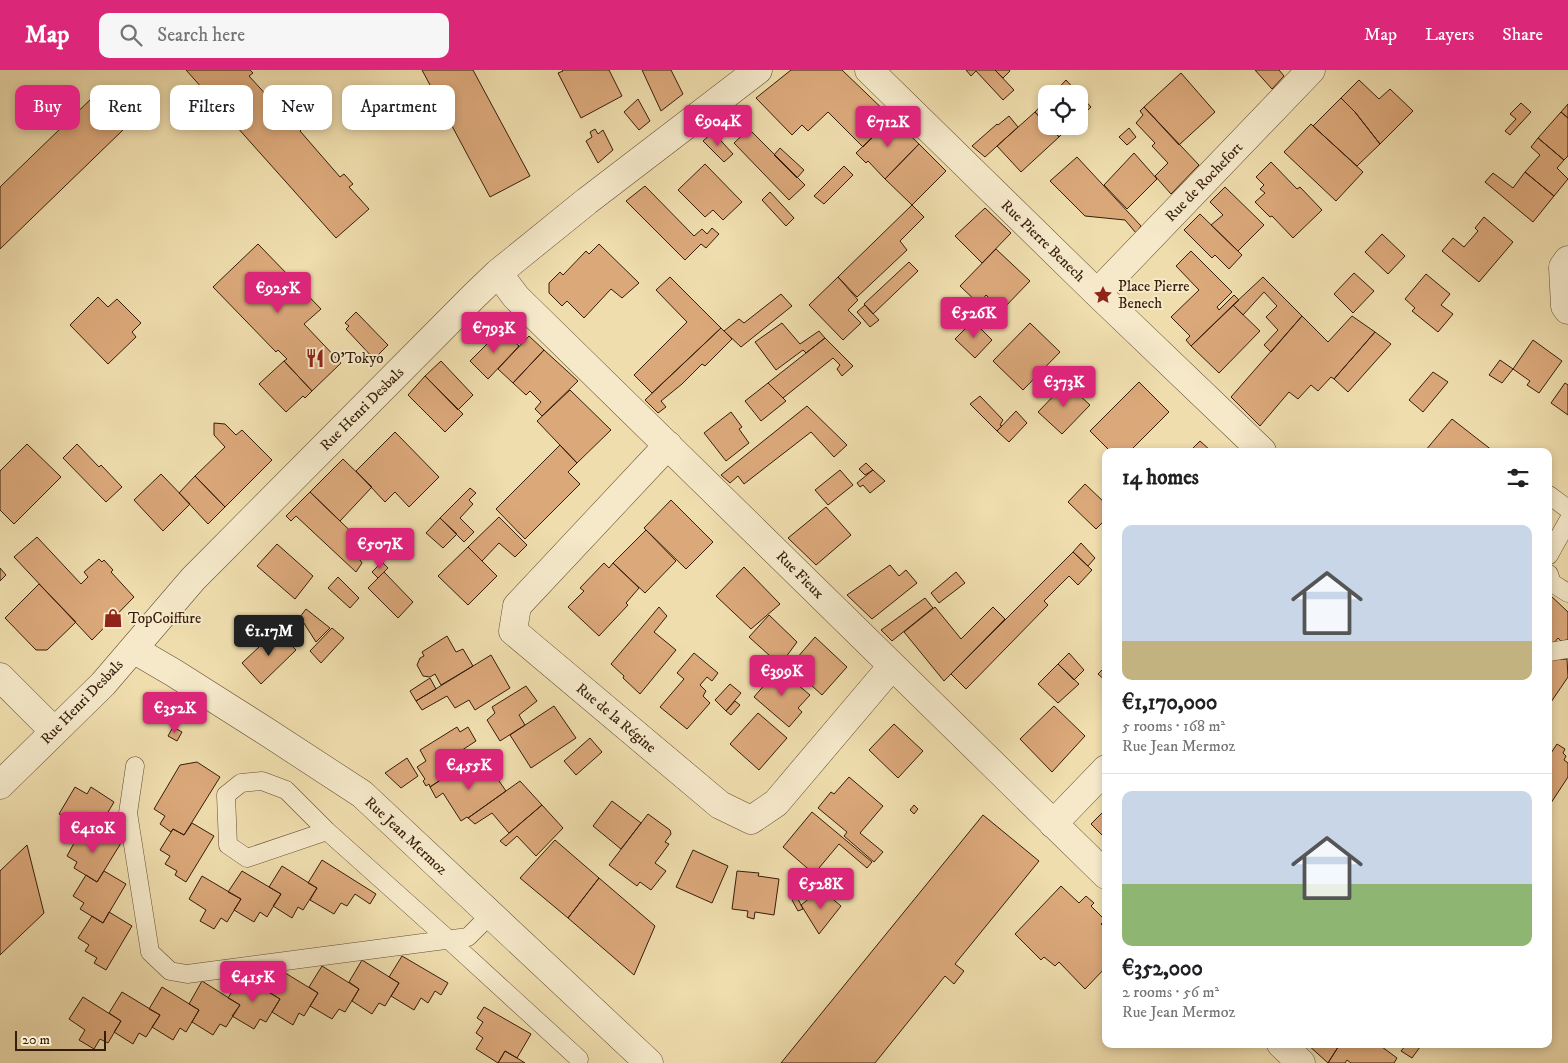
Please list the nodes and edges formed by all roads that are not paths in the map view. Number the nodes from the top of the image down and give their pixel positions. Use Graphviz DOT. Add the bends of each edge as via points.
graph roads {
  1 [pos="758,70"];
  2 [pos="869,70"];
  3 [pos="1311,70"];
  4 [pos="1568,260"];
  5 [pos="498,273"];
  6 [pos="1097,293"];
  7 [pos="1568,310"];
  8 [pos="668,445"];
  9 [pos="1259,448"];
  10 [pos="1552,497"];
  11 [pos="1568,509"];
  12 [pos="1568,521"];
  13 [pos="1552,550"];
  14 [pos="1552,583"];
  15 [pos="1568,593"];
  16 [pos="133,649"];
  17 [pos="1568,649"];
  18 [pos="1552,652"];
  19 [pos="892,666"];
  20 [pos="0,677"];
  21 [pos="54,730"];
  22 [pos="134,766"];
  23 [pos="1102,772"];
  24 [pos="0,785"];
  25 [pos="1053,824"];
  26 [pos="327,831"];
  27 [pos="1102,871"];
  28 [pos="490,915"];
  29 [pos="449,940"];
  30 [pos="1285,1048"];
  31 [pos="579,1059"];
  32 [pos="649,1063"];
  33 [pos="1301,1063"];
  1 -- 5 [label="street, Rue Henri Desbals"];
  2 -- 6 [label="street, Rue Pierre Benech"];
  3 -- 6 [label="street, Rue de Rochefort"];
  4 -- 7 [label="street" via="1563,267 1564,306"];
  5 -- 8 [label="street, Rue Fieux" via="516,297"];
  5 -- 16 [label="street, Rue Henri Desbals" via="193,579"];
  6 -- 9 [label="street, Rue Pierre Benech"];
  8 -- 19 [label="street, Rue Fieux"];
  8 -- 19 [label="street, Rue de la Régine" via="517,606 513,631 720,805 751,820 776,803"];
  10 -- 11 [label="lane"];
  12 -- 13 [label="lane"];
  14 -- 15 [label="lane"];
  16 -- 21 [label="street, Rue Henri Desbals" via="103,684"];
  16 -- 28 [label="street, Rue Jean Mermoz" via="362,794"];
  17 -- 18 [label="lane"];
  19 -- 25 [label="street, Rue Fieux"];
  20 -- 21 [label="street"];
  21 -- 24 [label="street, Rue Henri Desbals"];
  22 -- 29 [label="lane" via="128,813 150,952 170,971 187,974"];
  23 -- 25 [label="street"];
  25 -- 27 [label="street, Rue Fieux"];
  26 -- 26 [label="lane" via="247,858 228,845 226,795 242,783 262,781 286,790"];
  26 -- 29 [label="lane"];
  28 -- 29 [label="lane" via="468,937"];
  28 -- 32 [label="street, Rue Jean Mermoz"];
  29 -- 31 [label="lane"];
  30 -- 33 [label="street"];
}
